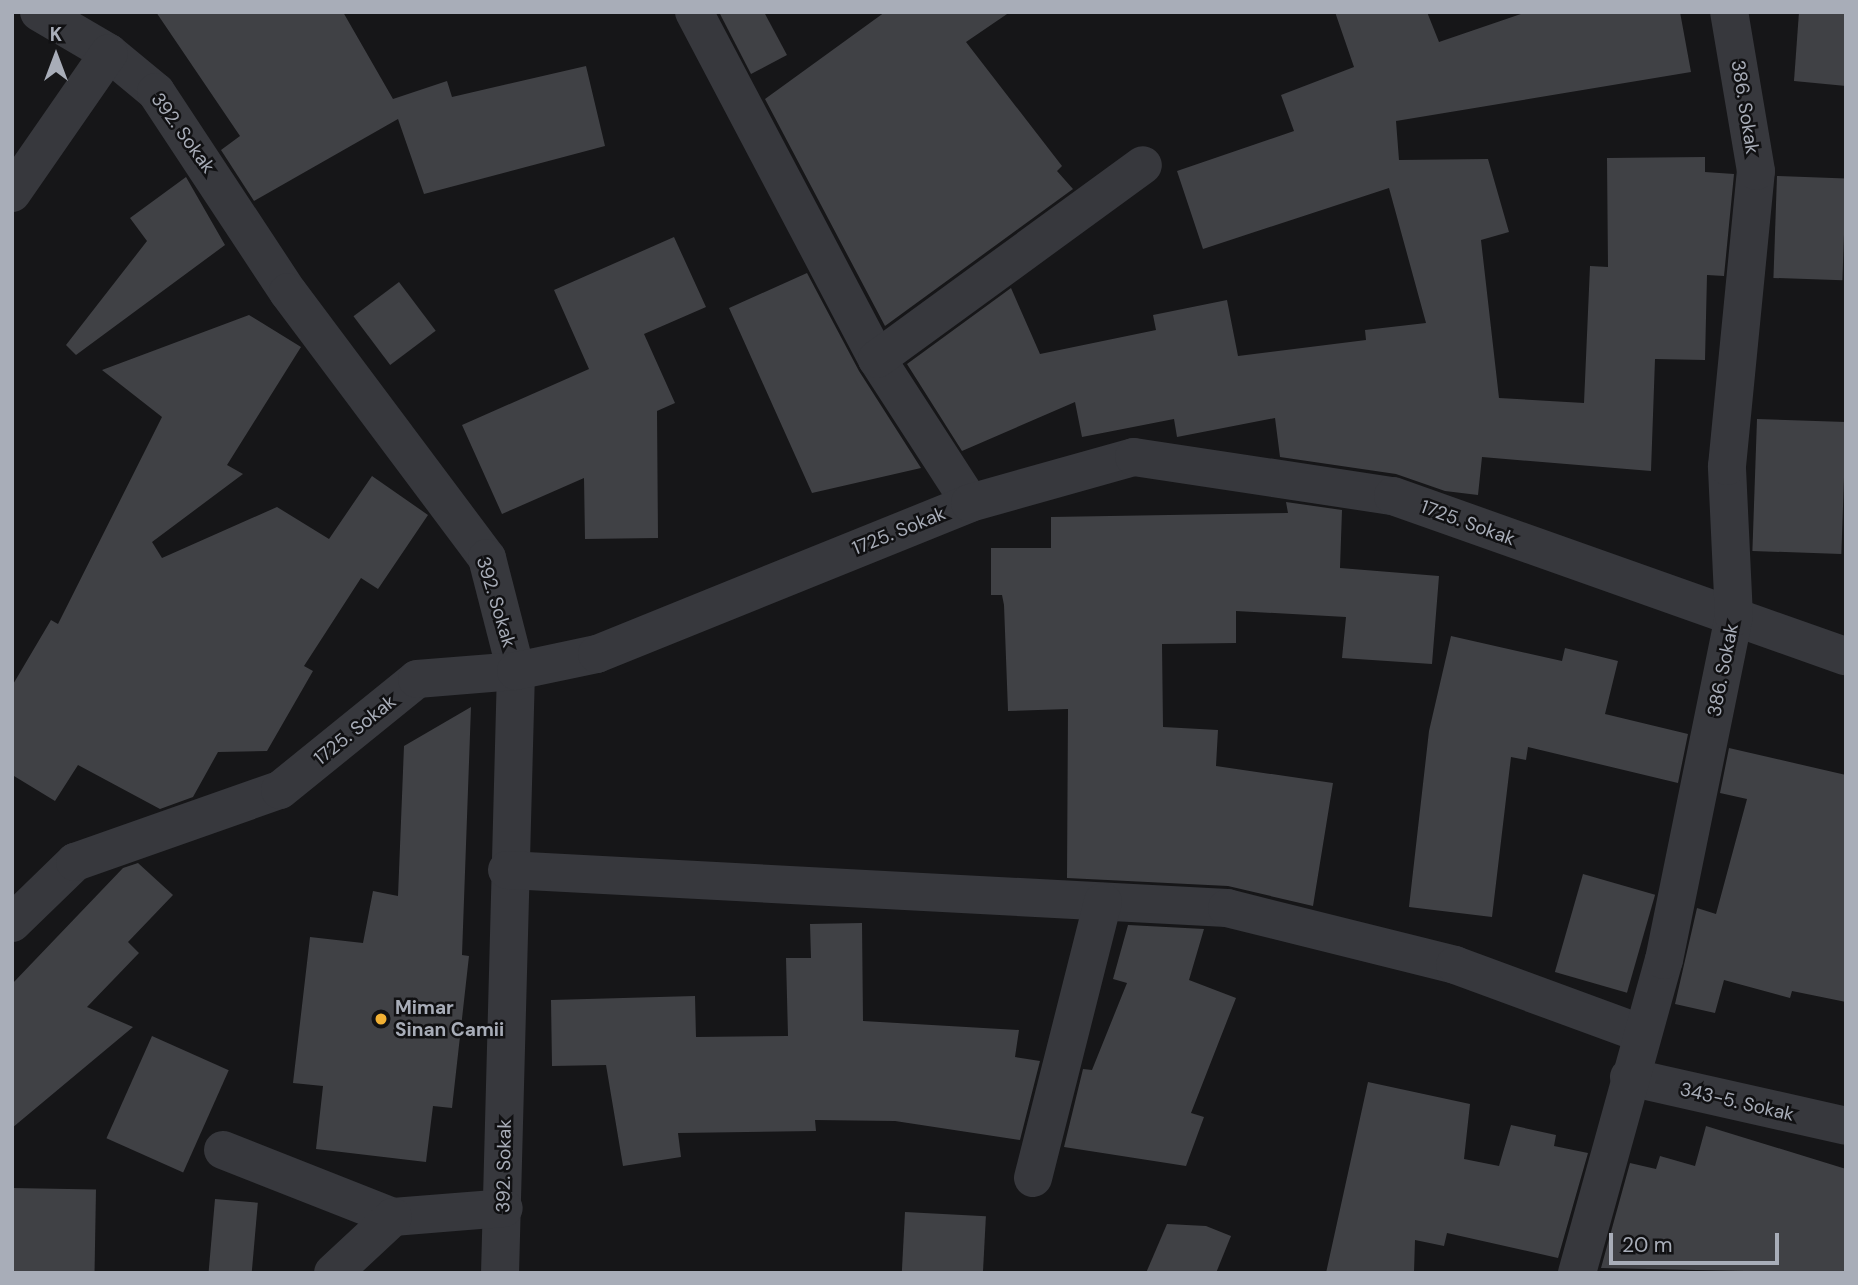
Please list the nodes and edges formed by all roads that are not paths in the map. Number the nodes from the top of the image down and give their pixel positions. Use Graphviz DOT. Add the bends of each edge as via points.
graph roads {
  1 [pos="39,12"];
  2 [pos="694,12"];
  3 [pos="1730,12"];
  4 [pos="109,53"];
  5 [pos="1143,165"];
  6 [pos="12,193"];
  7 [pos="877,359"];
  8 [pos="970,503"];
  9 [pos="1734,617"];
  10 [pos="1846,656"];
  11 [pos="516,671"];
  12 [pos="508,870"];
  13 [pos="1103,902"];
  14 [pos="12,923"];
  15 [pos="1640,1033"];
  16 [pos="1629,1077"];
  17 [pos="1846,1126"];
  18 [pos="223,1150"];
  19 [pos="1033,1178"];
  20 [pos="504,1208"];
  21 [pos="393,1217"];
  22 [pos="333,1273"];
  23 [pos="500,1273"];
  24 [pos="1577,1273"];
  1 -- 4 [label="street, 392. Sokak"];
  2 -- 7 [label="street"];
  3 -- 9 [label="street, 386. Sokak" via="1756,171 1727,466"];
  4 -- 6 [label="street"];
  4 -- 11 [label="street, 392. Sokak" via="156,92 288,292 487,558"];
  5 -- 7 [label="street"];
  7 -- 8 [label="street"];
  8 -- 9 [label="street, 1725. Sokak" via="1134,457 1202,467 1393,496"];
  8 -- 11 [label="street, 1725. Sokak" via="597,654"];
  9 -- 10 [label="street, 1725. Sokak"];
  9 -- 15 [label="street, 386. Sokak" via="1664,960"];
  11 -- 12 [label="street, 392. Sokak"];
  11 -- 14 [label="street, 1725. Sokak" via="417,680 280,790 75,862"];
  12 -- 13 [label="street"];
  12 -- 20 [label="street, 392. Sokak"];
  13 -- 15 [label="street" via="1227,908 1455,965"];
  13 -- 19 [label="street"];
  15 -- 16 [label="street, 386. Sokak"];
  16 -- 17 [label="street, 343-5. Sokak"];
  16 -- 24 [label="street, 386. Sokak"];
  18 -- 21 [label="street"];
  20 -- 21 [label="street"];
  20 -- 23 [label="street, 392. Sokak"];
  21 -- 22 [label="street"];
}
